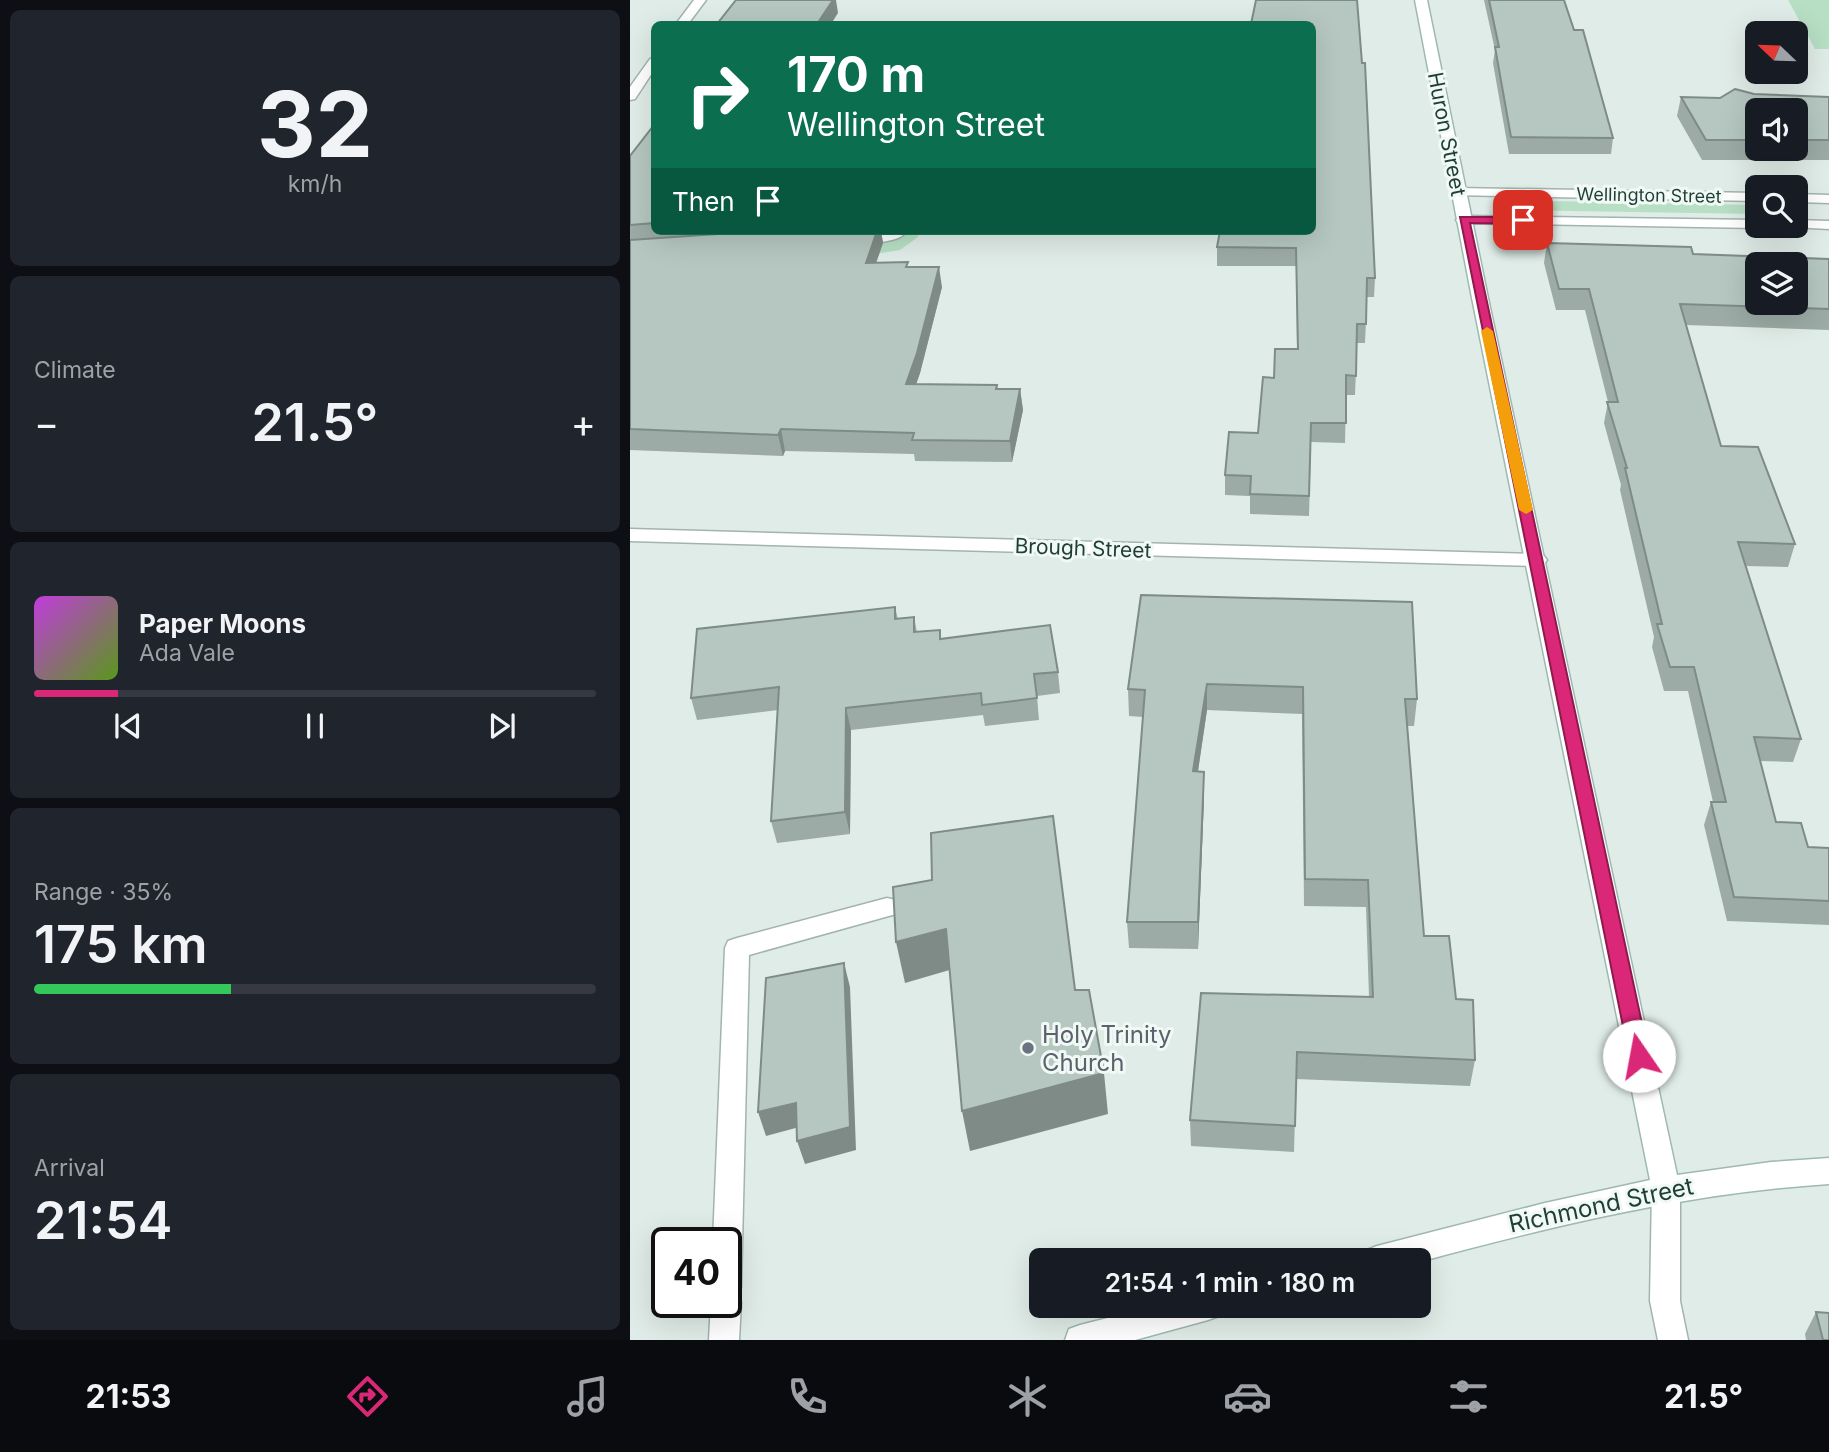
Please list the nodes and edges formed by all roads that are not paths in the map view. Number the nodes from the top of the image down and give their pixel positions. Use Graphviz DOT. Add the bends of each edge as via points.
graph roads {
  1 [pos="700,0"];
  2 [pos="1421,0"];
  3 [pos="684,21"];
  4 [pos="651,66"];
  5 [pos="630,96"];
  6 [pos="1457,192"];
  7 [pos="1745,197"];
  8 [pos="1808,198"];
  9 [pos="1829,199"];
  10 [pos="1464,220"];
  11 [pos="1745,224"];
  12 [pos="1808,225"];
  13 [pos="1829,225"];
  14 [pos="896,235"];
  15 [pos="845,239"];
  16 [pos="630,535"];
  17 [pos="1537,560"];
  18 [pos="887,907"];
  19 [pos="1829,1171"];
  20 [pos="1666,1189"];
  21 [pos="728,1227"];
  22 [pos="1422,1248"];
  23 [pos="725,1318"];
  24 [pos="1163,1318"];
  25 [pos="724,1340"];
  26 [pos="1080,1340"];
  27 [pos="1672,1340"];
  1 -- 3 [label="street"];
  2 -- 6 [label="street, Huron Street"];
  4 -- 5 [label="street"];
  6 -- 7 [label="street, Wellington Street"];
  6 -- 10 [label="street, Huron Street"];
  8 -- 9 [label="street"];
  10 -- 11 [label="street, Wellington Street"];
  10 -- 17 [label="street, Huron Street"];
  12 -- 13 [label="street"];
  14 -- 15 [label="street"];
  16 -- 17 [label="street, Brough Street"];
  17 -- 20 [label="street, Huron Street"];
  18 -- 21 [label="street" via="737,948"];
  19 -- 20 [label="street, Richmond Street" via="1767,1174"];
  20 -- 22 [label="street, Richmond Street"];
  20 -- 27 [label="street, Huron Street" via="1665,1301"];
  23 -- 25 [label="street"];
  24 -- 26 [label="street"];
}
